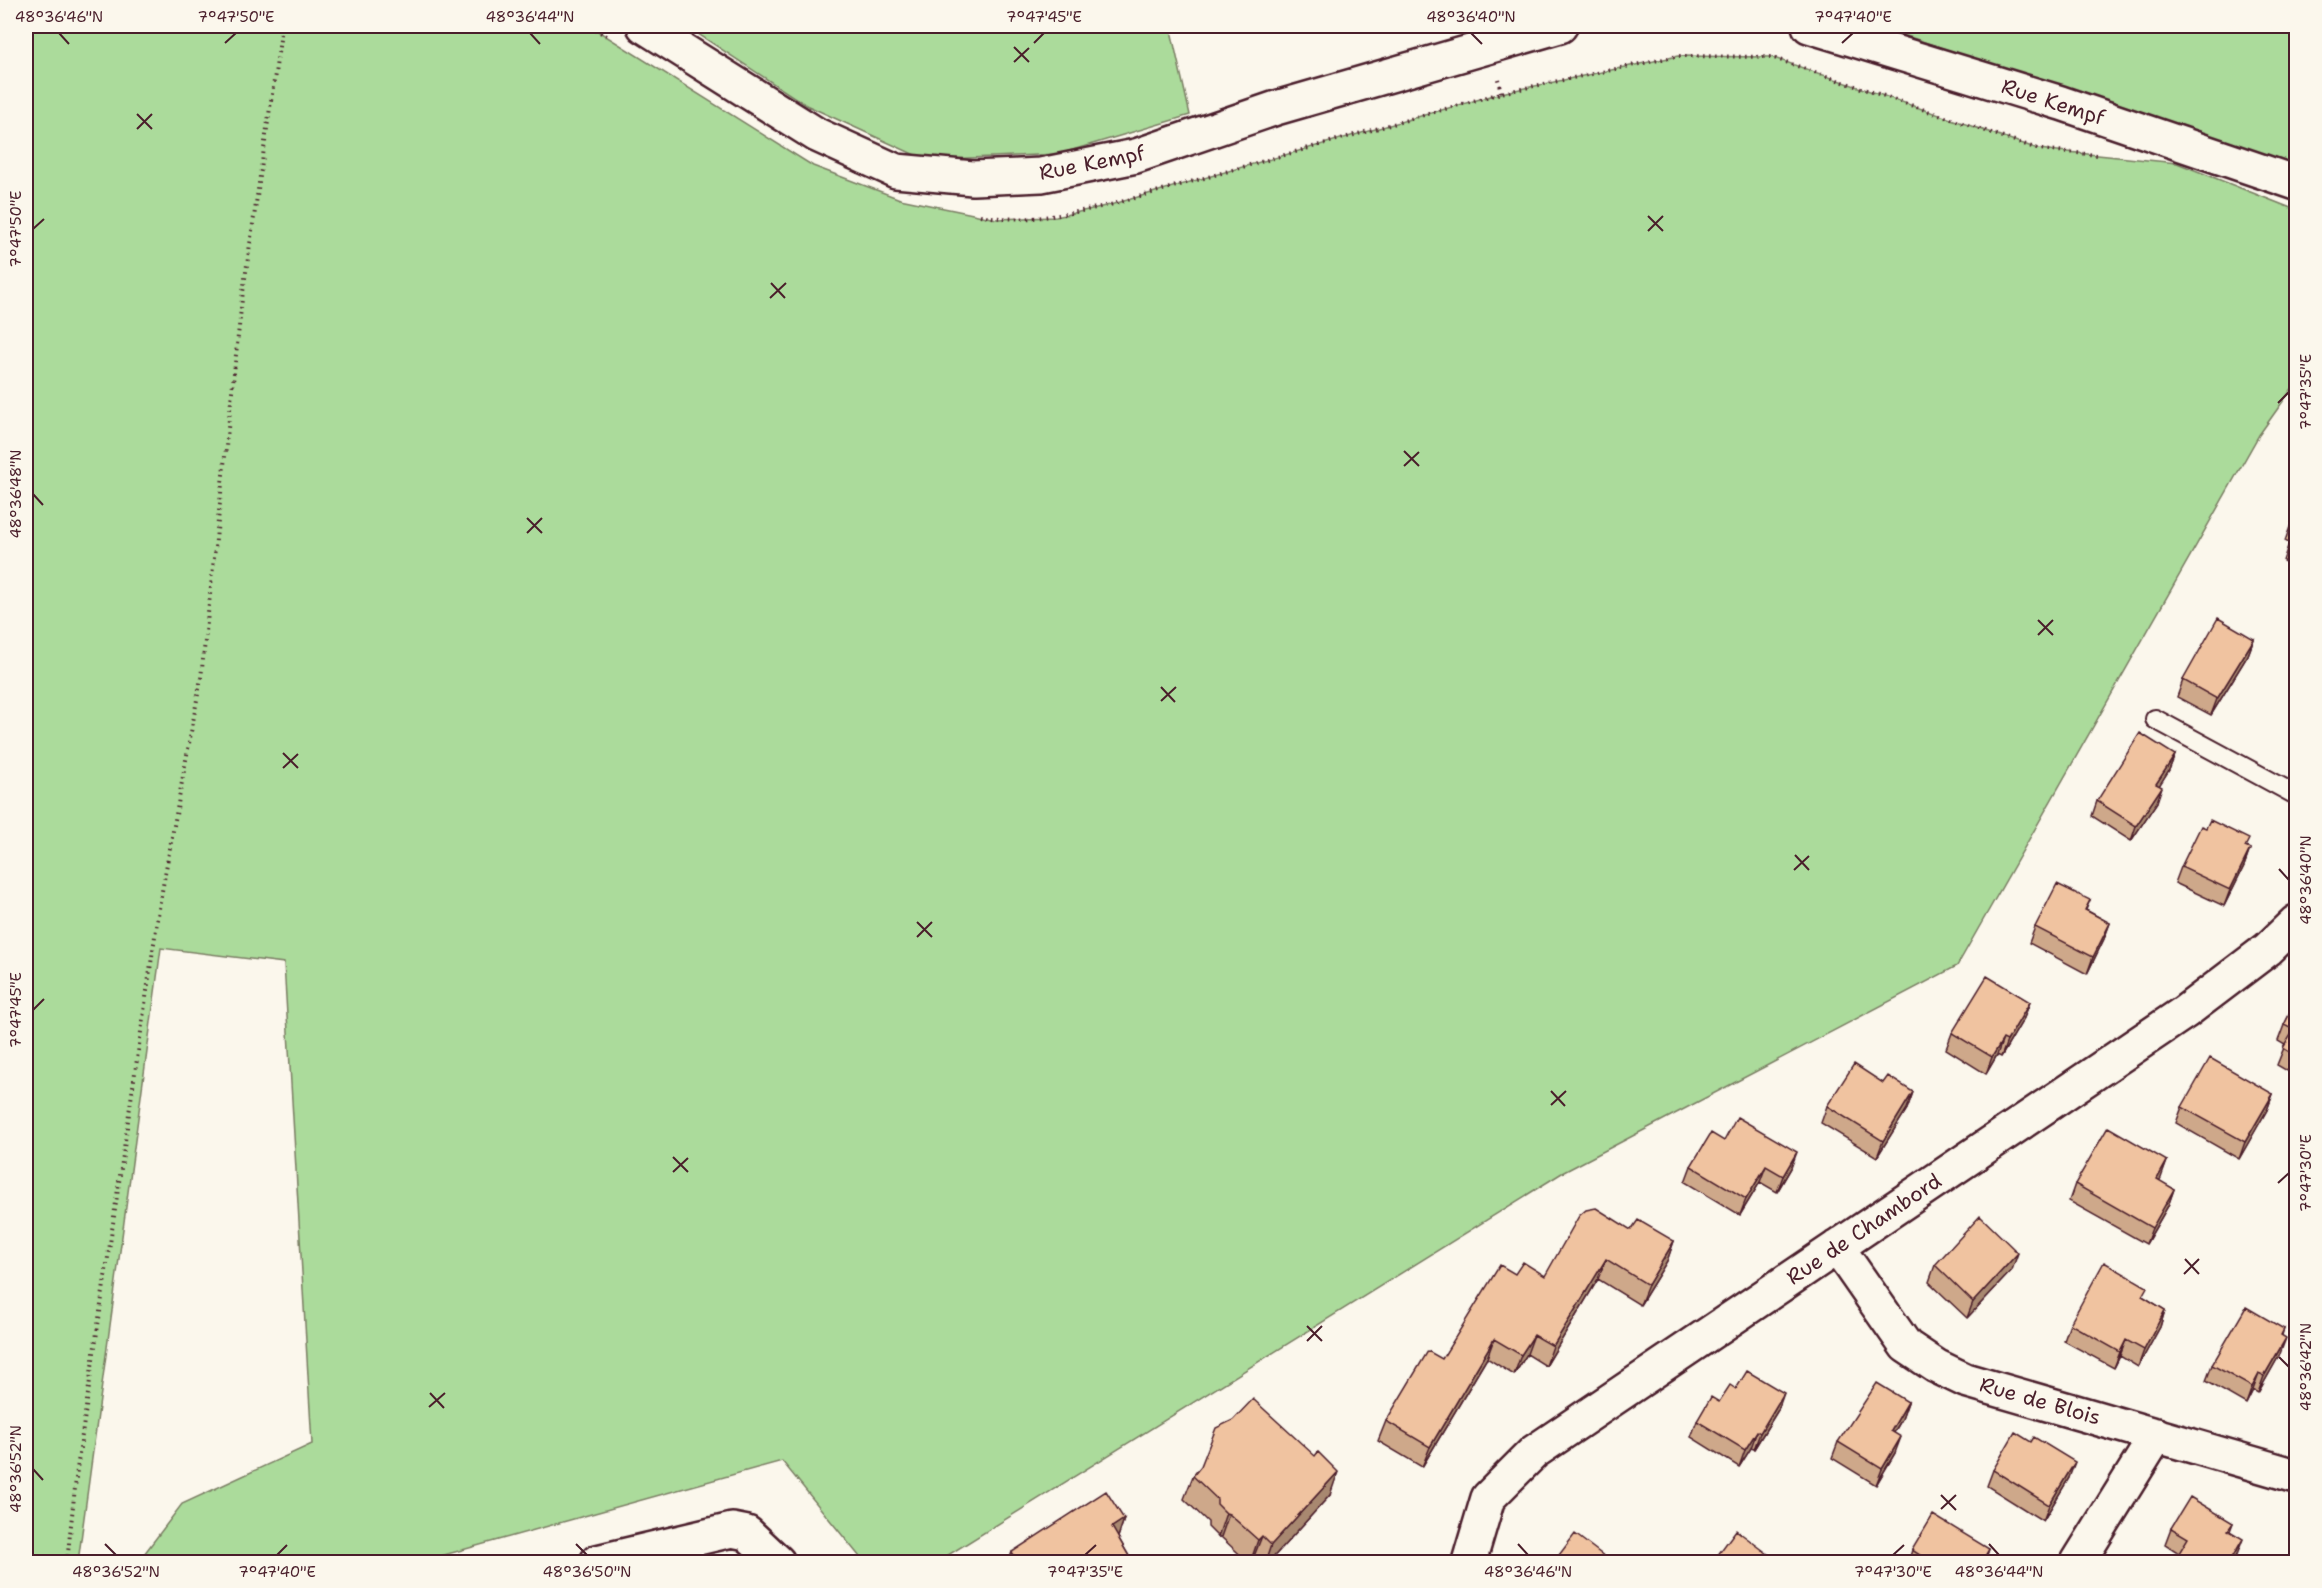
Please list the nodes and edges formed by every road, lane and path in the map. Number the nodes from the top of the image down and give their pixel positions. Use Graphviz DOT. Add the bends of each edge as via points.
graph roads {
  1 [pos="282,26"];
  2 [pos="590,26"];
  3 [pos="1560,26"];
  4 [pos="1809,26"];
  5 [pos="632,35"];
  6 [pos="2100,155"];
  7 [pos="2296,183"];
  8 [pos="975,214"];
  9 [pos="2155,719"];
  10 [pos="2296,795"];
  11 [pos="2296,922"];
  12 [pos="1837,1246"];
  13 [pos="2157,1435"];
  14 [pos="2296,1476"];
  15 [pos="68,1563"];
  16 [pos="597,1563"];
  17 [pos="778,1563"];
  18 [pos="1469,1563"];
  19 [pos="2078,1563"];
  1 -- 15 [label="path" via="242,299 201,678 159,914 79,1457"];
  2 -- 5 [label="path"];
  3 -- 5 [label="street, Rue Kempf" via="1276,108 1136,156 1041,175 973,178 896,171 817,135"];
  4 -- 7 [label="street, Rue Kempf" via="2061,103"];
  6 -- 8 [label="path" via="2038,149 1771,57 1678,56 1500,93 1110,205 1056,217 996,219"];
  9 -- 10 [label="lane"];
  11 -- 12 [label="street, Rue de Chambord" via="2268,949 2185,1012"];
  12 -- 13 [label="street, Rue de Blois" via="1906,1346 1936,1366 1965,1380"];
  12 -- 18 [label="street, Rue de Chambord" via="1533,1452 1488,1498"];
  13 -- 14 [label="street, Rue de Blois"];
  13 -- 19 [label="street"];
  16 -- 17 [label="street" via="732,1530 747,1533"];
}
